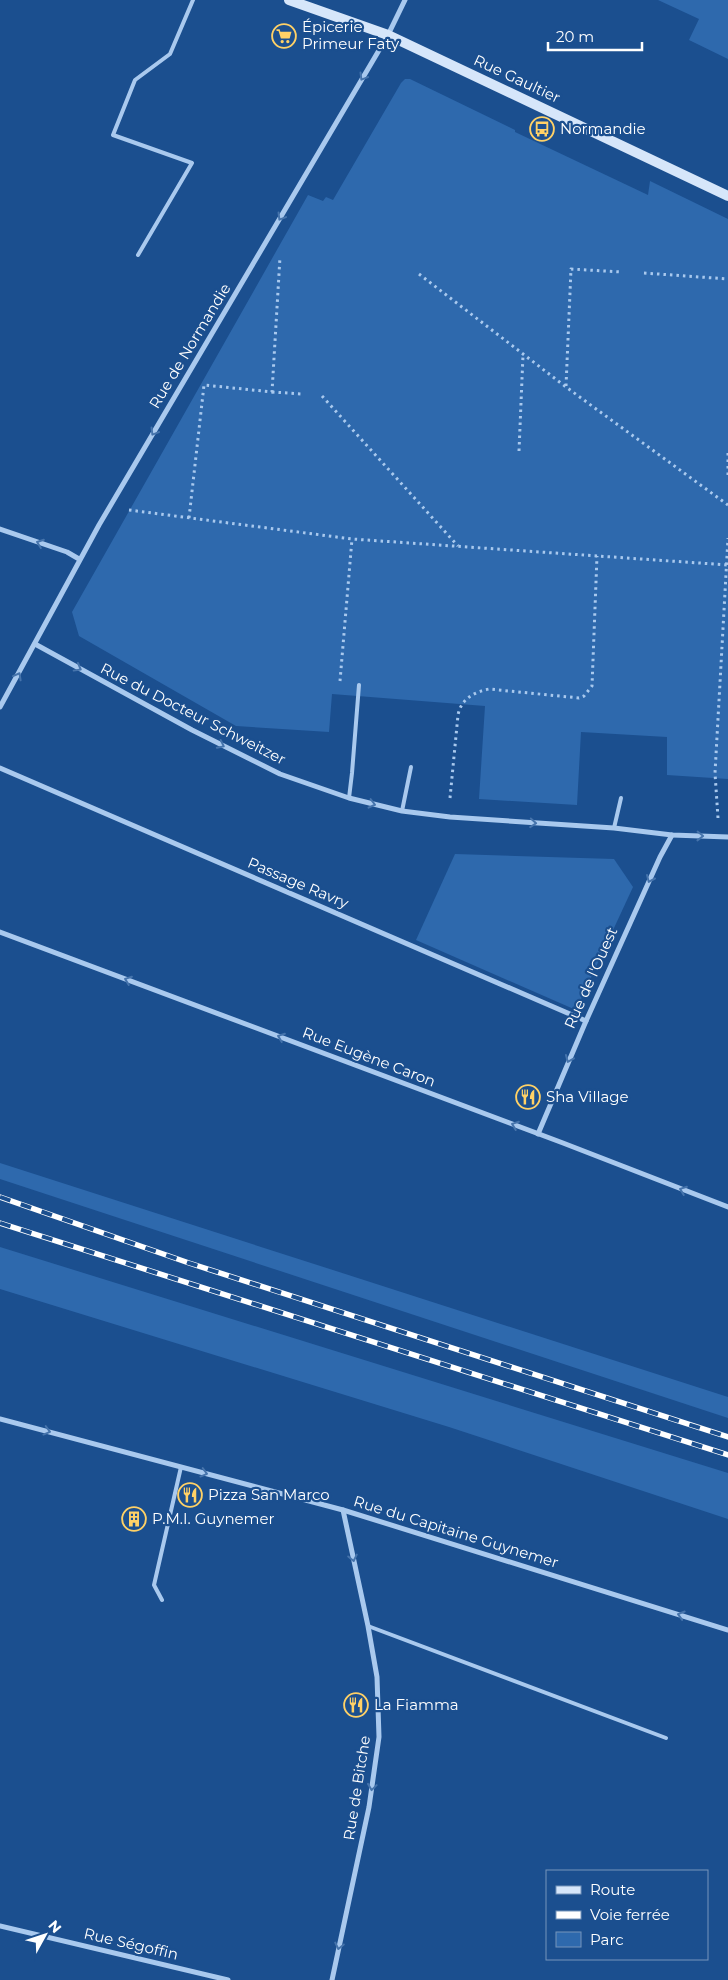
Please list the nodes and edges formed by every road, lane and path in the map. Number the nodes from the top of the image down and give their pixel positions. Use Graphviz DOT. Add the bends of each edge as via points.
graph roads {
  1 [pos="193,0"];
  2 [pos="289,0"];
  3 [pos="405,0"];
  4 [pos="388,34"];
  5 [pos="728,196"];
  6 [pos="280,252"];
  7 [pos="138,254"];
  8 [pos="622,272"];
  9 [pos="644,273"];
  10 [pos="419,274"];
  11 [pos="728,279"];
  12 [pos="523,354"];
  13 [pos="566,387"];
  14 [pos="272,392"];
  15 [pos="302,394"];
  16 [pos="322,396"];
  17 [pos="519,451"];
  18 [pos="728,453"];
  19 [pos="728,462"];
  20 [pos="728,475"];
  21 [pos="112,501"];
  22 [pos="728,505"];
  23 [pos="189,518"];
  24 [pos="0,529"];
  25 [pos="728,538"];
  26 [pos="352,539"];
  27 [pos="458,546"];
  28 [pos="597,556"];
  29 [pos="79,559"];
  30 [pos="728,565"];
  31 [pos="35,644"];
  32 [pos="359,685"];
  33 [pos="339,687"];
  34 [pos="0,707"];
  35 [pos="411,767"];
  36 [pos="0,768"];
  37 [pos="450,793"];
  38 [pos="349,798"];
  39 [pos="621,798"];
  40 [pos="402,811"];
  41 [pos="614,828"];
  42 [pos="672,835"];
  43 [pos="719,836"];
  44 [pos="728,837"];
  45 [pos="0,932"];
  46 [pos="586,1021"];
  47 [pos="538,1134"];
  48 [pos="728,1207"];
  49 [pos="0,1419"];
  50 [pos="181,1467"];
  51 [pos="342,1510"];
  52 [pos="162,1600"];
  53 [pos="368,1626"];
  54 [pos="728,1630"];
  55 [pos="666,1738"];
  56 [pos="0,1926"];
  57 [pos="228,1980"];
  58 [pos="332,1980"];
  1 -- 7 [label="lane" via="170,54 135,80 113,135 192,163"];
  2 -- 4 [label="street, Rue Gaultier"];
  3 -- 4 [label="street, Rue de Normandie"];
  4 -- 5 [label="street, Rue Gaultier"];
  4 -- 21 [label="street, Rue de Normandie, one-way"];
  6 -- 14 [label="path"];
  8 -- 13 [label="path" via="571,268"];
  9 -- 11 [label="path"];
  10 -- 12 [label="path"];
  12 -- 13 [label="path"];
  12 -- 17 [label="path"];
  13 -- 22 [label="path"];
  14 -- 15 [label="path"];
  14 -- 23 [label="path" via="204,385"];
  16 -- 27 [label="path"];
  18 -- 19 [label="path"];
  19 -- 20 [label="path"];
  21 -- 23 [label="path" via="130,510"];
  21 -- 29 [label="street, Rue de Normandie"];
  23 -- 26 [label="path"];
  29 -- 24 [label="street, one-way"];
  25 -- 30 [label="path"];
  26 -- 27 [label="path"];
  26 -- 33 [label="path"];
  27 -- 28 [label="path"];
  28 -- 30 [label="path"];
  28 -- 37 [label="path" via="592,686 589,692 578,698 489,689 467,698 459,706"];
  29 -- 31 [label="street, Rue de Normandie"];
  30 -- 43 [label="path" via="715,773"];
  34 -- 31 [label="street, Rue de Normandie, one-way"];
  31 -- 38 [label="street, Rue du Docteur Schweitzer, one-way" via="280,774"];
  32 -- 38 [label="lane"];
  35 -- 40 [label="lane"];
  36 -- 46 [label="street, Passage Ravry"];
  38 -- 40 [label="street, Rue du Docteur Schweitzer, one-way"];
  39 -- 41 [label="lane"];
  40 -- 41 [label="street, Rue du Docteur Schweitzer, one-way"];
  41 -- 42 [label="street, Rue du Docteur Schweitzer"];
  42 -- 43 [label="street, Rue du Docteur Schweitzer, one-way"];
  42 -- 46 [label="street, Rue de l'Ouest, one-way"];
  43 -- 44 [label="street, Rue du Docteur Schweitzer"];
  47 -- 45 [label="street, Rue Eugène Caron, one-way"];
  46 -- 47 [label="street, Rue de l'Ouest, one-way"];
  48 -- 47 [label="street, Rue Eugène Caron, one-way"];
  49 -- 50 [label="street, Rue du Capitaine Guynemer, one-way"];
  50 -- 51 [label="street, Rue du Capitaine Guynemer, one-way"];
  50 -- 52 [label="lane" via="154,1585"];
  51 -- 53 [label="street, Rue de Bitche, one-way"];
  54 -- 51 [label="street, Rue du Capitaine Guynemer, one-way"];
  53 -- 55 [label="lane"];
  53 -- 58 [label="street, Rue de Bitche, one-way" via="377,1677 379,1737 369,1807"];
  56 -- 57 [label="street, Rue Ségoffin"];
}
